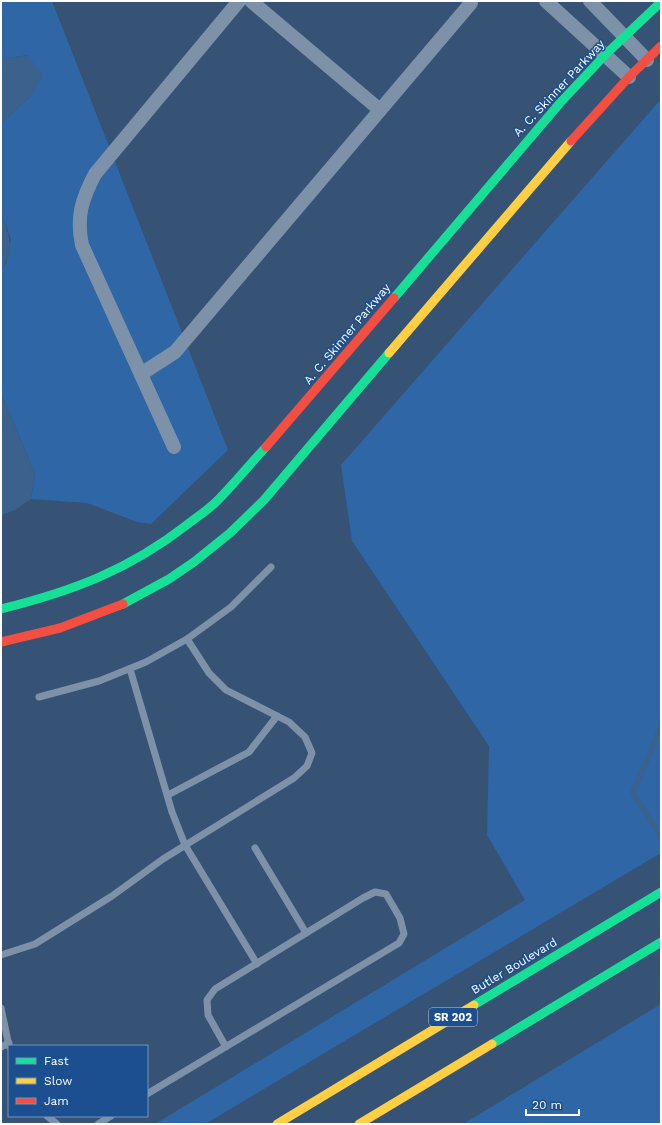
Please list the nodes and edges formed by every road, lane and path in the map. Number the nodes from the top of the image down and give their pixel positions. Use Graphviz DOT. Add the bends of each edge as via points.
graph roads {
  1 [pos="239,1"];
  2 [pos="251,1"];
  3 [pos="546,1"];
  4 [pos="590,1"];
  5 [pos="661,2"];
  6 [pos="471,3"];
  7 [pos="625,36"];
  8 [pos="661,46"];
  9 [pos="605,55"];
  10 [pos="647,60"];
  11 [pos="629,78"];
  12 [pos="380,110"];
  13 [pos="141,374"];
  14 [pos="174,447"];
  15 [pos="271,567"];
  16 [pos="1,608"];
  17 [pos="187,639"];
  18 [pos="1,642"];
  19 [pos="130,669"];
  20 [pos="39,697"];
  21 [pos="277,716"];
  22 [pos="168,795"];
  23 [pos="185,845"];
  24 [pos="255,848"];
  25 [pos="661,892"];
  26 [pos="306,934"];
  27 [pos="661,942"];
  28 [pos="1,956"];
  29 [pos="257,964"];
  30 [pos="1,1008"];
  31 [pos="9,1044"];
  32 [pos="1,1047"];
  33 [pos="226,1047"];
  34 [pos="148,1093"];
  35 [pos="48,1117"];
  36 [pos="109,1117"];
  37 [pos="57,1124"];
  38 [pos="98,1124"];
  39 [pos="277,1124"];
  40 [pos="359,1124"];
  1 -- 13 [label="street" via="95,174 80,210 79,229 82,245"];
  2 -- 12 [label="street"];
  3 -- 9 [label="street"];
  4 -- 7 [label="street"];
  5 -- 7 [label="main road, A. C. Skinner Parkway"];
  6 -- 12 [label="street"];
  7 -- 9 [label="main road, A. C. Skinner Parkway"];
  7 -- 10 [label="street"];
  8 -- 10 [label="main road"];
  9 -- 11 [label="street"];
  9 -- 16 [label="main road, A. C. Skinner Parkway" via="516,152 282,429 216,502 165,542 126,565 79,587 50,597"];
  10 -- 11 [label="main road"];
  11 -- 18 [label="main road" via="542,173 269,494 219,543 164,582 108,612 79,623"];
  12 -- 13 [label="street" via="175,352"];
  13 -- 14 [label="street"];
  15 -- 17 [label="lane" via="231,607"];
  17 -- 19 [label="lane"];
  17 -- 21 [label="lane" via="209,673 226,690"];
  19 -- 20 [label="lane" via="99,681"];
  19 -- 22 [label="lane"];
  21 -- 22 [label="lane" via="249,752"];
  21 -- 23 [label="lane" via="289,722 305,737 312,753 307,766 294,778"];
  22 -- 23 [label="lane"];
  23 -- 28 [label="lane" via="112,896 35,944"];
  23 -- 29 [label="lane"];
  24 -- 26 [label="lane"];
  25 -- 39 [label="main road, Butler Boulevard / SR 202"];
  26 -- 29 [label="lane"];
  26 -- 33 [label="lane" via="375,892 386,894 400,918 404,934 399,943"];
  27 -- 40 [label="main road"];
  29 -- 33 [label="lane" via="216,989 207,1000 208,1014"];
  30 -- 31 [label="lane"];
  31 -- 32 [label="lane"];
  33 -- 34 [label="lane"];
  35 -- 37 [label="lane"];
  36 -- 38 [label="lane"];
}
